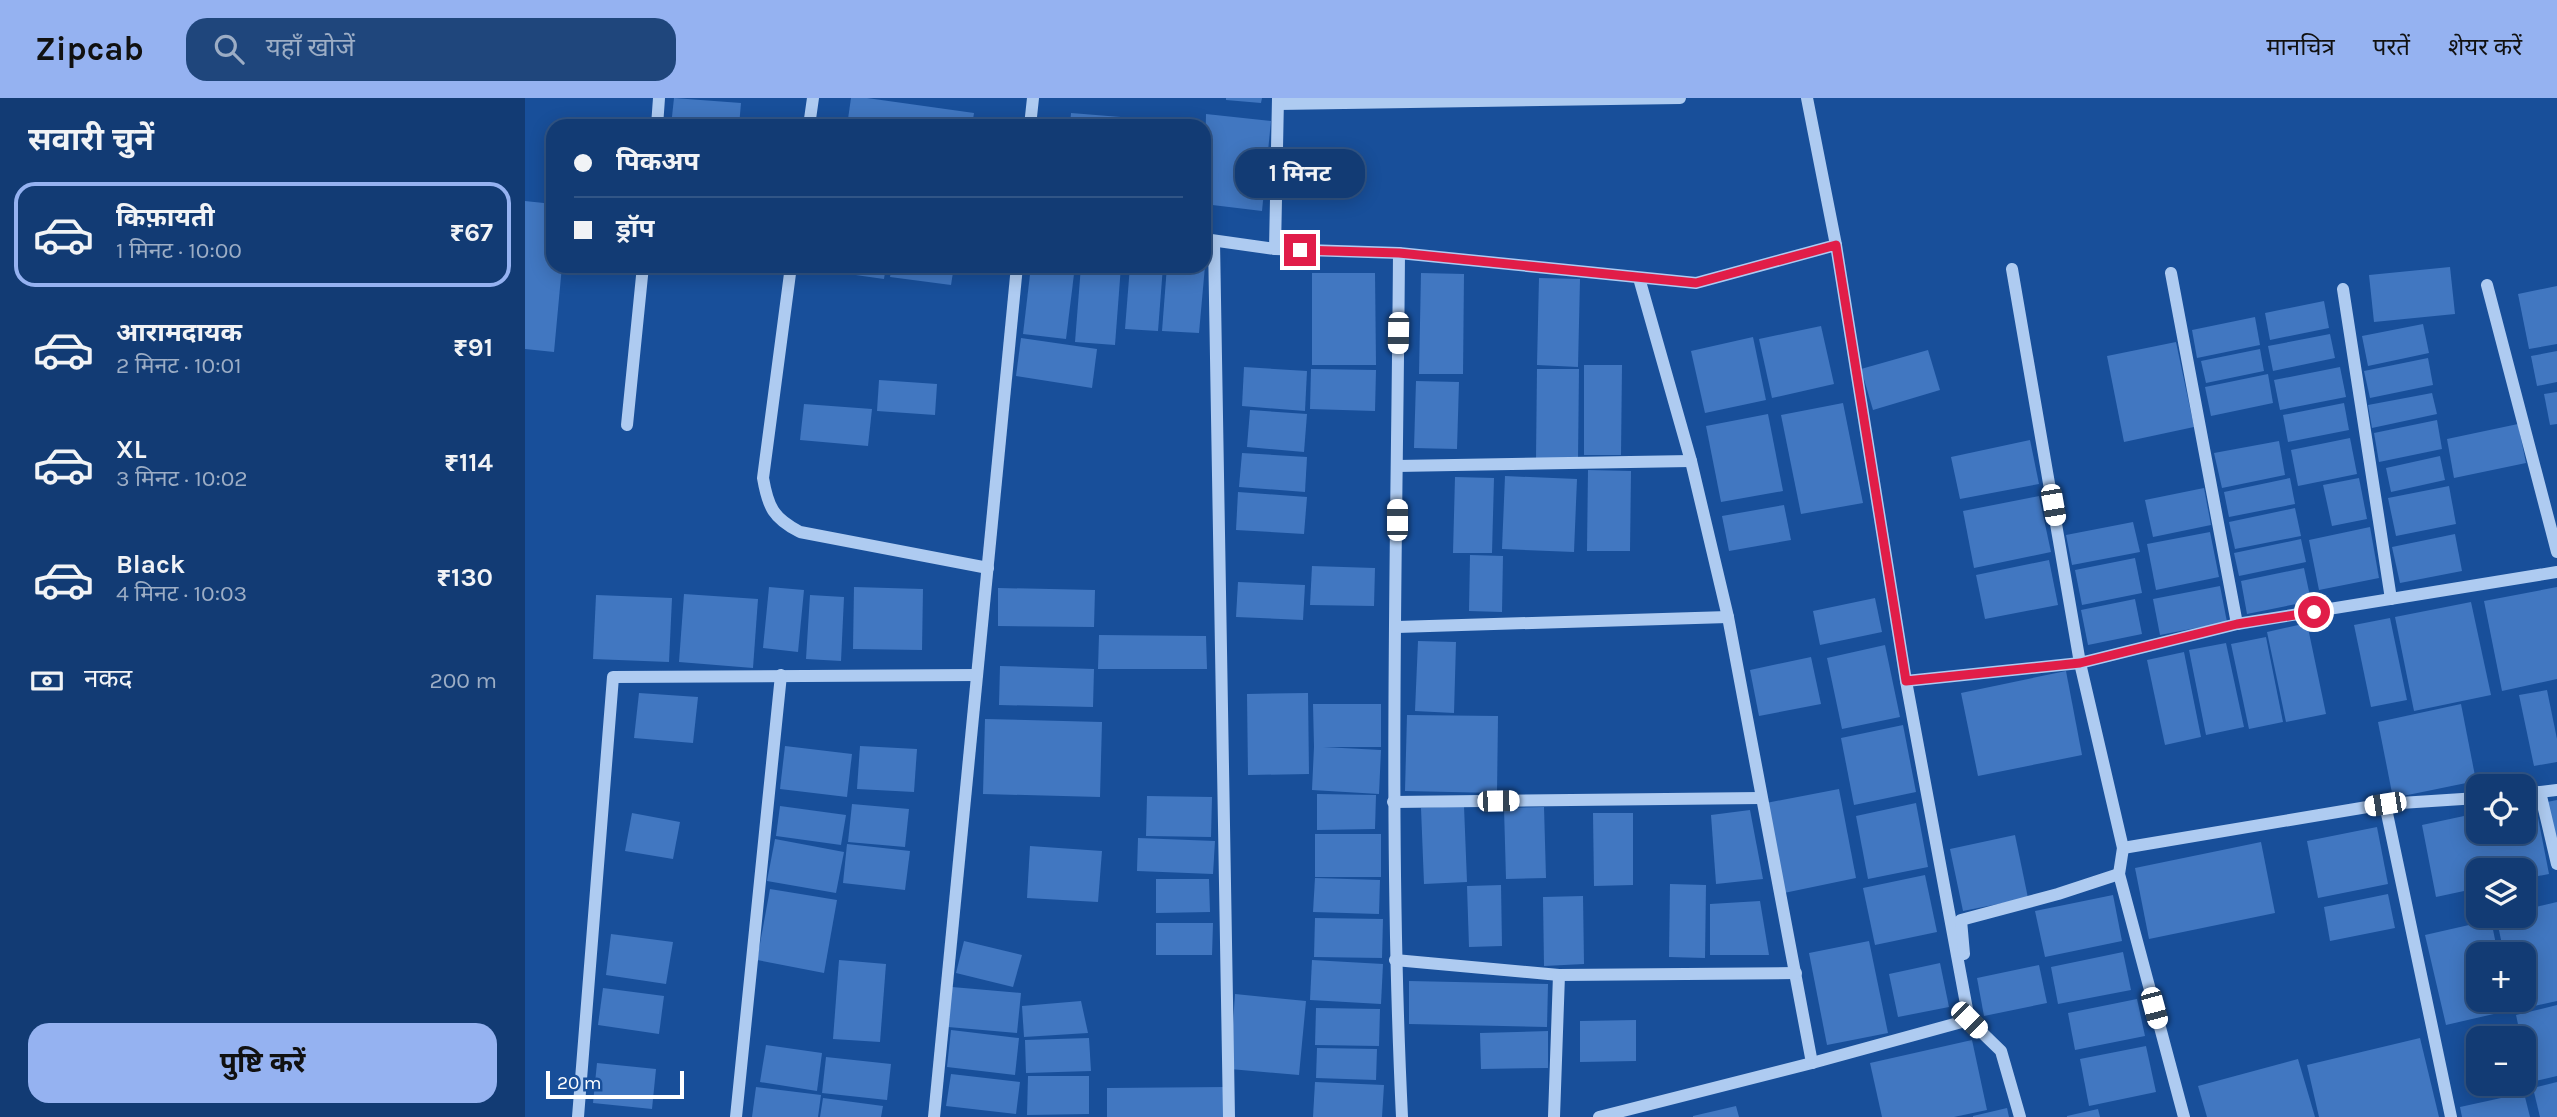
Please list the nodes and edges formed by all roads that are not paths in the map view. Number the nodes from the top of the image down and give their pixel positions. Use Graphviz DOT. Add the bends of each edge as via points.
graph roads {
  1 [pos="659,98"];
  2 [pos="813,98"];
  3 [pos="1033,98"];
  4 [pos="1680,98"];
  5 [pos="1807,98"];
  6 [pos="1546,99"];
  7 [pos="1278,101"];
  8 [pos="658,119"];
  9 [pos="810,119"];
  10 [pos="1031,119"];
  11 [pos="1211,240"];
  12 [pos="1836,245"];
  13 [pos="1276,249"];
  14 [pos="1399,253"];
  15 [pos="2012,269"];
  16 [pos="642,273"];
  17 [pos="790,273"];
  18 [pos="1016,273"];
  19 [pos="1210,273"];
  20 [pos="2171,273"];
  21 [pos="1639,278"];
  22 [pos="2487,285"];
  23 [pos="2343,289"];
  24 [pos="627,425"];
  25 [pos="1692,461"];
  26 [pos="1397,466"];
  27 [pos="2557,552"];
  28 [pos="988,568"];
  29 [pos="2557,572"];
  30 [pos="2391,599"];
  31 [pos="1728,617"];
  32 [pos="2237,624"];
  33 [pos="1397,627"];
  34 [pos="2080,663"];
  35 [pos="781,675"];
  36 [pos="977,675"];
  37 [pos="1906,681"];
  38 [pos="2557,790"];
  39 [pos="2536,792"];
  40 [pos="2540,792"];
  41 [pos="1761,798"];
  42 [pos="2466,799"];
  43 [pos="1393,802"];
  44 [pos="2385,804"];
  45 [pos="2123,848"];
  46 [pos="2557,864"];
  47 [pos="2119,874"];
  48 [pos="1395,960"];
  49 [pos="1795,973"];
  50 [pos="1559,975"];
  51 [pos="1969,1020"];
  52 [pos="1812,1063"];
  53 [pos="578,1117"];
  54 [pos="736,1117"];
  55 [pos="934,1117"];
  56 [pos="1229,1117"];
  57 [pos="1402,1117"];
  58 [pos="1554,1117"];
  59 [pos="1599,1117"];
  60 [pos="2019,1117"];
  61 [pos="2184,1117"];
  62 [pos="2451,1117"];
  1 -- 8 [label="street"];
  2 -- 9 [label="street"];
  3 -- 10 [label="street"];
  4 -- 6 [label="street"];
  5 -- 12 [label="street"];
  6 -- 7 [label="street"];
  7 -- 13 [label="street"];
  11 -- 13 [label="street"];
  12 -- 21 [label="street" via="1696,283"];
  12 -- 37 [label="street"];
  13 -- 14 [label="street"];
  14 -- 21 [label="street"];
  14 -- 26 [label="street"];
  15 -- 34 [label="street"];
  16 -- 24 [label="street"];
  17 -- 28 [label="street" via="763,478 768,505 800,532"];
  18 -- 28 [label="street"];
  19 -- 56 [label="street"];
  20 -- 32 [label="street"];
  21 -- 25 [label="street"];
  22 -- 27 [label="street"];
  23 -- 30 [label="street"];
  25 -- 26 [label="street"];
  25 -- 31 [label="street"];
  26 -- 33 [label="street"];
  28 -- 36 [label="street"];
  29 -- 30 [label="street"];
  30 -- 32 [label="street"];
  31 -- 33 [label="street"];
  31 -- 41 [label="street"];
  32 -- 34 [label="street"];
  33 -- 43 [label="street"];
  34 -- 37 [label="street"];
  34 -- 45 [label="street"];
  35 -- 36 [label="street"];
  35 -- 53 [label="street" via="613,677"];
  35 -- 54 [label="street"];
  36 -- 55 [label="street"];
  37 -- 51 [label="street"];
  38 -- 40 [label="street"];
  39 -- 40 [label="street"];
  40 -- 46 [label="street"];
  41 -- 43 [label="street"];
  41 -- 49 [label="street"];
  42 -- 44 [label="street"];
  43 -- 48 [label="street"];
  44 -- 45 [label="street"];
  44 -- 62 [label="street"];
  45 -- 47 [label="street"];
  47 -- 51 [label="street" via="1961,920"];
  47 -- 61 [label="street"];
  48 -- 50 [label="street"];
  48 -- 57 [label="street"];
  49 -- 50 [label="street"];
  49 -- 52 [label="street"];
  50 -- 58 [label="street"];
  51 -- 52 [label="street"];
  51 -- 60 [label="street" via="2001,1051"];
  52 -- 59 [label="street"];
}
